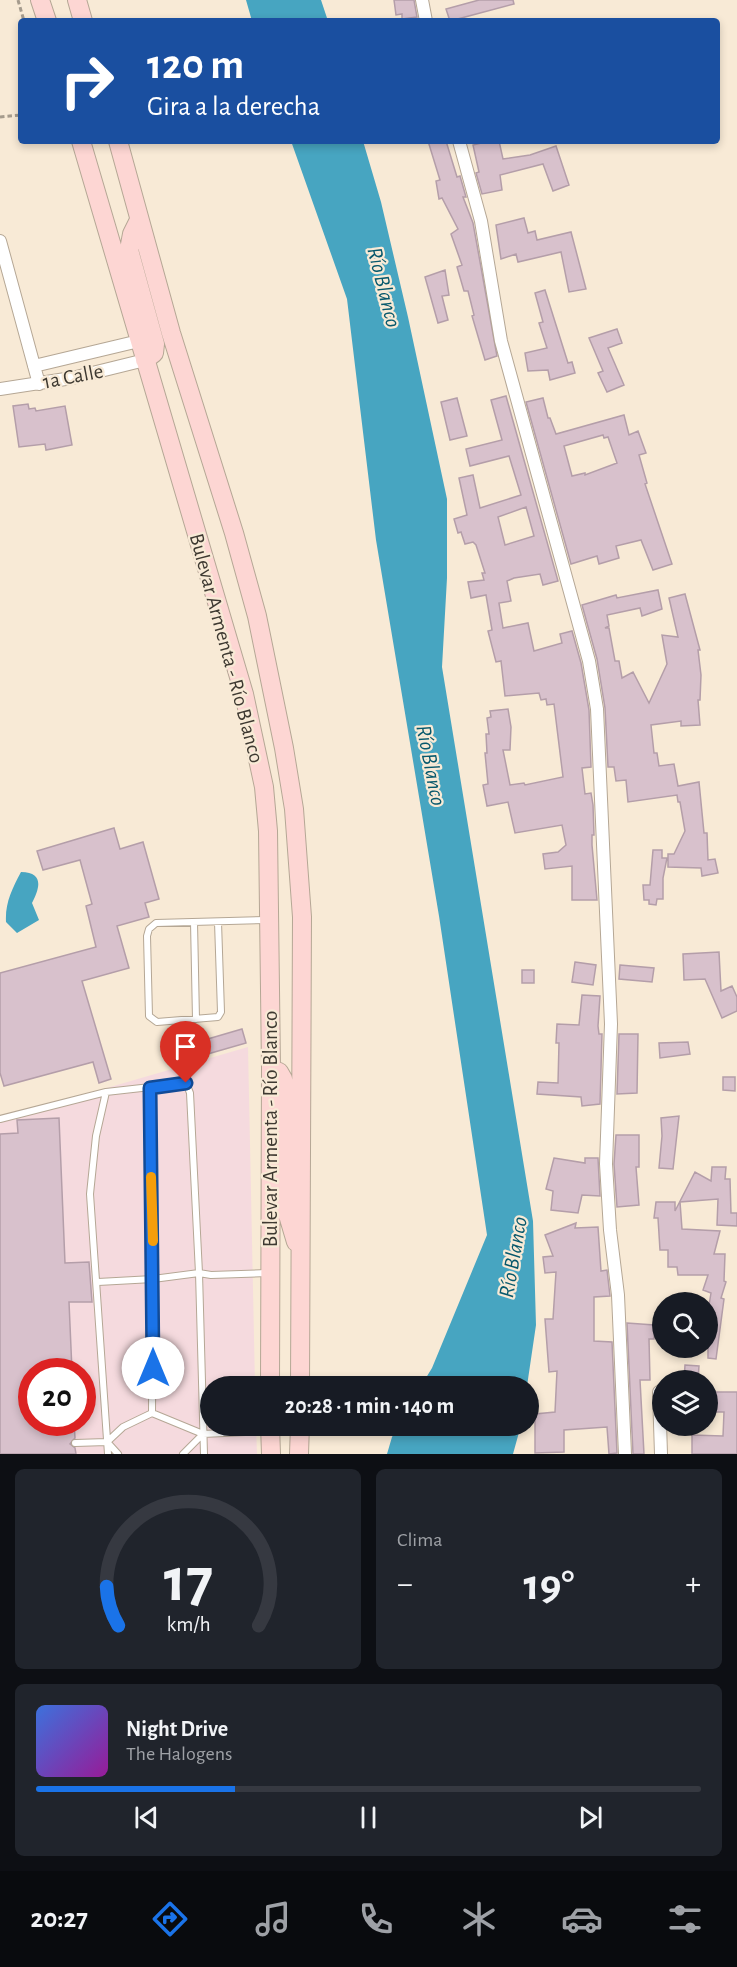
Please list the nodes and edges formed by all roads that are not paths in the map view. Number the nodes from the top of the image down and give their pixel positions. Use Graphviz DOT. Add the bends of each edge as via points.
graph roads {
  1 [pos="40,0"];
  2 [pos="77,0"];
  3 [pos="422,0"];
  4 [pos="46,18"];
  5 [pos="82,18"];
  6 [pos="425,18"];
  7 [pos="82,144"];
  8 [pos="119,144"];
  9 [pos="460,144"];
  10 [pos="139,220"];
  11 [pos="0,241"];
  12 [pos="139,341"];
  13 [pos="145,360"];
  14 [pos="34,366"];
  15 [pos="39,384"];
  16 [pos="0,388"];
  17 [pos="268,920"];
  18 [pos="194,922"];
  19 [pos="218,922"];
  20 [pos="196,1019"];
  21 [pos="271,1069"];
  22 [pos="150,1088"];
  23 [pos="106,1092"];
  24 [pos="0,1119"];
  25 [pos="301,1258"];
  26 [pos="199,1273"];
  27 [pos="270,1273"];
  28 [pos="153,1279"];
  29 [pos="98,1282"];
  30 [pos="202,1376"];
  31 [pos="270,1376"];
  32 [pos="300,1376"];
  33 [pos="152,1413"];
  34 [pos="200,1433"];
  35 [pos="201,1436"];
  36 [pos="203,1436"];
  37 [pos="270,1436"];
  38 [pos="300,1436"];
  39 [pos="660,1436"];
  40 [pos="107,1442"];
  41 [pos="75,1443"];
  42 [pos="108,1454"];
  43 [pos="118,1454"];
  44 [pos="183,1454"];
  45 [pos="204,1454"];
  46 [pos="271,1454"];
  47 [pos="299,1454"];
  48 [pos="625,1454"];
  49 [pos="661,1454"];
  1 -- 4 [label="main road"];
  2 -- 5 [label="main road"];
  3 -- 6 [label="street"];
  7 -- 12 [label="main road, Bulevar Armenta - Río Blanco"];
  8 -- 10 [label="main road, Bulevar Armenta - Río Blanco"];
  9 -- 48 [label="street" via="482,221 501,341 589,661 597,709 610,1024 606,1164 618,1295"];
  10 -- 13 [label="main road" via="129,250 156,344"];
  10 -- 25 [label="main road, Bulevar Armenta - Río Blanco" via="257,616 294,809 302,917"];
  11 -- 14 [label="street"];
  12 -- 13 [label="main road, Bulevar Armenta - Río Blanco"];
  12 -- 14 [label="street, 1a Calle"];
  13 -- 15 [label="street, 1a Calle"];
  13 -- 17 [label="main road, Bulevar Armenta - Río Blanco" via="244,694 264,787"];
  14 -- 15 [label="street"];
  15 -- 16 [label="street, 1a Calle"];
  17 -- 19 [label="lane"];
  17 -- 21 [label="main road, Bulevar Armenta - Río Blanco"];
  18 -- 19 [label="lane"];
  18 -- 20 [label="lane"];
  18 -- 20 [label="lane" via="156,923 147,936 149,1016 157,1022"];
  19 -- 20 [label="lane" via="221,1012 218,1017"];
  21 -- 25 [label="main road" via="283,1078 286,1094 285,1205"];
  21 -- 27 [label="main road, Bulevar Armenta - Río Blanco"];
  22 -- 23 [label="lane"];
  22 -- 26 [label="lane" via="186,1083 190,1093"];
  22 -- 28 [label="lane"];
  23 -- 24 [label="lane"];
  23 -- 29 [label="lane" via="90,1194"];
  25 -- 32 [label="main road, Bulevar Armenta - Río Blanco"];
  26 -- 27 [label="lane"];
  26 -- 28 [label="lane"];
  26 -- 30 [label="lane"];
  27 -- 31 [label="main road, Bulevar Armenta - Río Blanco"];
  28 -- 29 [label="lane"];
  28 -- 33 [label="lane"];
  29 -- 40 [label="lane"];
  33 -- 34 [label="lane"];
  33 -- 40 [label="lane" via="123,1427"];
  35 -- 44 [label="lane"];
  36 -- 45 [label="lane"];
  37 -- 46 [label="main road"];
  38 -- 47 [label="main road"];
  39 -- 49 [label="street"];
  40 -- 41 [label="lane"];
  40 -- 42 [label="lane"];
  40 -- 43 [label="lane"];
}
